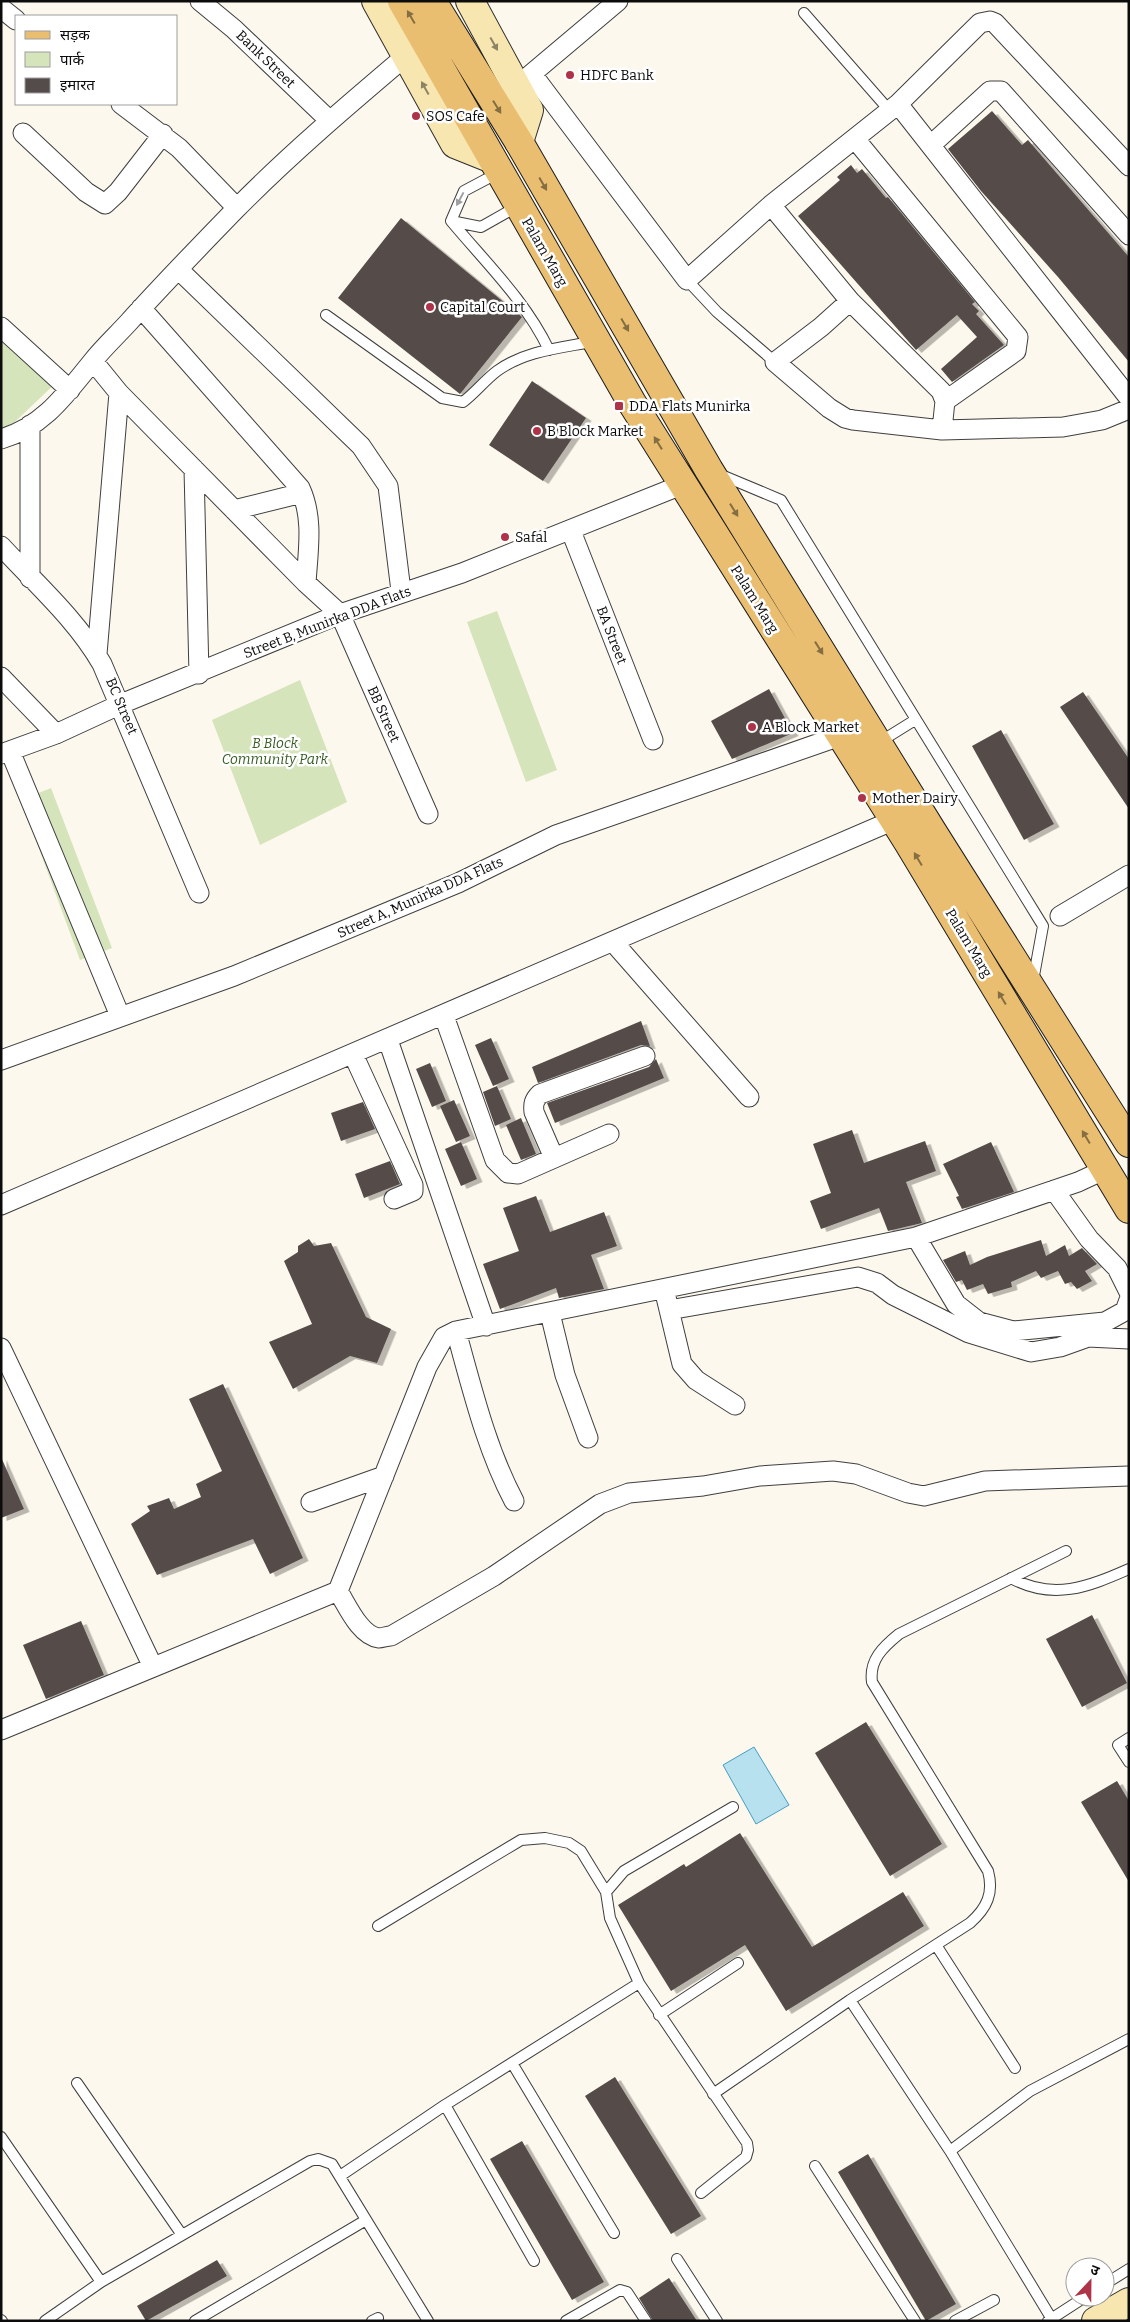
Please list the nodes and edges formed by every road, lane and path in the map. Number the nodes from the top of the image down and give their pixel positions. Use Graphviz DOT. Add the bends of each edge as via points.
graph roads {
  1 [pos="200,1"];
  2 [pos="376,1"];
  3 [pos="402,1"];
  4 [pos="432,1"];
  5 [pos="470,1"];
  6 [pos="618,1"];
  7 [pos="1,8"];
  8 [pos="804,13"];
  9 [pos="15,19"];
  10 [pos="407,56"];
  11 [pos="525,80"];
  12 [pos="122,105"];
  13 [pos="894,107"];
  14 [pos="329,120"];
  15 [pos="23,133"];
  16 [pos="163,134"];
  17 [pos="855,139"];
  18 [pos="519,142"];
  19 [pos="931,144"];
  20 [pos="494,165"];
  21 [pos="1129,166"];
  22 [pos="771,205"];
  23 [pos="518,206"];
  24 [pos="237,208"];
  25 [pos="451,221"];
  26 [pos="1129,235"];
  27 [pos="178,269"];
  28 [pos="687,280"];
  29 [pos="850,301"];
  30 [pos="141,308"];
  31 [pos="326,316"];
  32 [pos="1,327"];
  33 [pos="597,340"];
  34 [pos="549,350"];
  35 [pos="93,361"];
  36 [pos="774,362"];
  37 [pos="70,390"];
  38 [pos="119,393"];
  39 [pos="1129,398"];
  40 [pos="945,401"];
  41 [pos="1129,409"];
  42 [pos="30,425"];
  43 [pos="942,430"];
  44 [pos="1,438"];
  45 [pos="194,469"];
  46 [pos="709,470"];
  47 [pos="684,484"];
  48 [pos="302,493"];
  49 [pos="234,510"];
  50 [pos="571,531"];
  51 [pos="1,546"];
  52 [pos="30,578"];
  53 [pos="306,583"];
  54 [pos="401,591"];
  55 [pos="340,614"];
  56 [pos="97,654"];
  57 [pos="199,674"];
  58 [pos="1,677"];
  59 [pos="121,704"];
  60 [pos="915,720"];
  61 [pos="56,734"];
  62 [pos="840,736"];
  63 [pos="653,740"];
  64 [pos="878,743"];
  65 [pos="6,753"];
  66 [pos="428,814"];
  67 [pos="894,820"];
  68 [pos="1129,875"];
  69 [pos="199,892"];
  70 [pos="1060,916"];
  71 [pos="614,943"];
  72 [pos="1032,990"];
  73 [pos="120,1016"];
  74 [pos="444,1016"];
  75 [pos="388,1040"];
  76 [pos="354,1054"];
  77 [pos="645,1056"];
  78 [pos="1,1060"];
  79 [pos="749,1097"];
  80 [pos="609,1134"];
  81 [pos="1129,1143"];
  82 [pos="554,1158"];
  83 [pos="1106,1169"];
  84 [pos="1054,1190"];
  85 [pos="394,1199"];
  86 [pos="1,1206"];
  87 [pos="1129,1209"];
  88 [pos="916,1237"];
  89 [pos="664,1289"];
  90 [pos="1129,1292"];
  91 [pos="1129,1300"];
  92 [pos="669,1310"];
  93 [pos="550,1313"];
  94 [pos="486,1326"];
  95 [pos="456,1331"];
  96 [pos="1129,1339"];
  97 [pos="1,1348"];
  98 [pos="735,1405"];
  99 [pos="588,1438"];
  100 [pos="384,1476"];
  101 [pos="1129,1476"];
  102 [pos="514,1501"];
  103 [pos="310,1502"];
  104 [pos="1066,1551"];
  105 [pos="1129,1569"];
  106 [pos="1011,1578"];
  107 [pos="338,1591"];
  108 [pos="153,1667"];
  109 [pos="1,1730"];
  110 [pos="1129,1738"];
  111 [pos="1129,1762"];
  112 [pos="733,1807"];
  113 [pos="606,1892"];
  114 [pos="378,1926"];
  115 [pos="936,1946"];
  116 [pos="738,1963"];
  117 [pos="639,1984"];
  118 [pos="850,2000"];
  119 [pos="659,2016"];
  120 [pos="1129,2039"];
  121 [pos="512,2063"];
  122 [pos="1015,2068"];
  123 [pos="77,2083"];
  124 [pos="713,2094"];
  125 [pos="445,2105"];
  126 [pos="1,2137"];
  127 [pos="950,2151"];
  128 [pos="815,2166"];
  129 [pos="340,2176"];
  130 [pos="701,2193"];
  131 [pos="366,2220"];
  132 [pos="614,2233"];
  133 [pos="182,2235"];
  134 [pos="677,2259"];
  135 [pos="534,2261"];
  136 [pos="1129,2269"];
  137 [pos="1115,2278"];
  138 [pos="101,2282"];
  139 [pos="994,2300"];
  140 [pos="1129,2302"];
  141 [pos="1070,2307"];
  142 [pos="200,2319"];
  143 [pos="1051,2320"];
  144 [pos="44,2321"];
  145 [pos="428,2321"];
  146 [pos="566,2321"];
  147 [pos="646,2321"];
  148 [pos="717,2321"];
  149 [pos="915,2321"];
  150 [pos="955,2321"];
  151 [pos="1096,2321"];
  1 -- 14 [label="street, Bank Street" via="234,28"];
  2 -- 10 [label="main road"];
  20 -- 3 [label="main road, Palam Marg, one-way"];
  4 -- 18 [label="main road, Palam Marg, one-way"];
  5 -- 11 [label="main road, one-way"];
  6 -- 11 [label="street"];
  7 -- 9 [label="street"];
  8 -- 13 [label="lane"];
  10 -- 14 [label="street"];
  20 -- 10 [label="main road, one-way" via="455,144"];
  11 -- 18 [label="main road" via="529,110"];
  11 -- 28 [label="street"];
  12 -- 16 [label="street"];
  13 -- 17 [label="street"];
  13 -- 19 [label="street"];
  13 -- 21 [label="street" via="980,23 990,21"];
  14 -- 24 [label="street"];
  15 -- 16 [label="street" via="86,192 105,204"];
  16 -- 24 [label="street"];
  17 -- 22 [label="street"];
  17 -- 40 [label="street" via="1018,337 1016,351"];
  18 -- 46 [label="main road, Palam Marg, one-way"];
  19 -- 26 [label="street" via="990,91 1001,91"];
  19 -- 39 [label="street"];
  20 -- 23 [label="main road, Palam Marg"];
  20 -- 25 [label="lane, one-way" via="464,191"];
  22 -- 28 [label="street"];
  22 -- 29 [label="street"];
  23 -- 25 [label="lane" via="482,227"];
  23 -- 33 [label="main road, Palam Marg"];
  24 -- 27 [label="street"];
  25 -- 34 [label="lane" via="519,301 538,327"];
  27 -- 30 [label="street"];
  27 -- 54 [label="street" via="361,446 388,486"];
  28 -- 36 [label="lane" via="717,312"];
  29 -- 36 [label="street" via="822,328"];
  29 -- 40 [label="street" via="941,390"];
  30 -- 35 [label="street"];
  30 -- 48 [label="street"];
  31 -- 34 [label="lane" via="442,398 452,401 463,402 495,372 513,361"];
  32 -- 37 [label="street"];
  33 -- 34 [label="lane"];
  47 -- 33 [label="main road, Palam Marg, one-way" via="632,403"];
  35 -- 37 [label="street"];
  35 -- 38 [label="street"];
  36 -- 43 [label="street" via="845,418"];
  37 -- 42 [label="street" via="52,410"];
  38 -- 45 [label="street"];
  38 -- 56 [label="street"];
  40 -- 43 [label="street"];
  41 -- 43 [label="street" via="1093,422 1063,428"];
  42 -- 44 [label="street"];
  42 -- 52 [label="street"];
  45 -- 49 [label="street"];
  45 -- 57 [label="street"];
  46 -- 60 [label="lane" via="781,500"];
  46 -- 64 [label="main road, Palam Marg, one-way"];
  47 -- 50 [label="street, Street B, Munirka DDA Flats"];
  47 -- 62 [label="main road, Palam Marg"];
  48 -- 49 [label="street"];
  48 -- 53 [label="street" via="309,523"];
  49 -- 53 [label="street"];
  50 -- 54 [label="street, Street B, Munirka DDA Flats" via="462,573"];
  50 -- 63 [label="street, BA Street"];
  51 -- 52 [label="street, BC Street"];
  52 -- 56 [label="street, BC Street" via="69,617"];
  53 -- 55 [label="street"];
  54 -- 55 [label="street, Street B, Munirka DDA Flats"];
  55 -- 57 [label="street, Street B, Munirka DDA Flats"];
  55 -- 66 [label="street, BB Street"];
  56 -- 59 [label="street, BC Street"];
  57 -- 59 [label="street, Street B, Munirka DDA Flats"];
  58 -- 61 [label="street"];
  59 -- 61 [label="street, Street B, Munirka DDA Flats"];
  59 -- 69 [label="street, BC Street"];
  60 -- 64 [label="lane"];
  60 -- 72 [label="lane" via="1043,926"];
  61 -- 65 [label="street, Street B, Munirka DDA Flats"];
  62 -- 67 [label="main road, Palam Marg"];
  62 -- 73 [label="street, Street A, Munirka DDA Flats" via="556,835 414,902 234,976"];
  64 -- 72 [label="main road, Palam Marg"];
  65 -- 73 [label="street"];
  67 -- 71 [label="street"];
  83 -- 67 [label="main road, Palam Marg, one-way"];
  68 -- 70 [label="street"];
  71 -- 74 [label="street"];
  71 -- 79 [label="street"];
  72 -- 81 [label="main road, Palam Marg"];
  73 -- 78 [label="street, Street A, Munirka DDA Flats"];
  74 -- 75 [label="street"];
  74 -- 82 [label="street" via="500,1167 508,1173 518,1174"];
  75 -- 76 [label="street"];
  75 -- 94 [label="street"];
  76 -- 85 [label="street" via="413,1185 413,1191"];
  76 -- 86 [label="street"];
  77 -- 82 [label="street" via="536,1098 534,1112"];
  80 -- 82 [label="street"];
  83 -- 84 [label="street"];
  83 -- 87 [label="main road, Palam Marg"];
  84 -- 88 [label="street"];
  84 -- 90 [label="street" via="1089,1239 1117,1268"];
  88 -- 89 [label="street"];
  88 -- 91 [label="street" via="956,1304 979,1322 1013,1331 1105,1322 1126,1311"];
  89 -- 92 [label="street"];
  89 -- 93 [label="street"];
  92 -- 96 [label="street" via="858,1276 969,1333 1031,1352 1060,1347 1088,1337"];
  92 -- 98 [label="street" via="682,1364 687,1372"];
  93 -- 94 [label="street"];
  93 -- 99 [label="street" via="565,1375"];
  94 -- 95 [label="street"];
  95 -- 100 [label="street" via="444,1337 436,1349"];
  95 -- 102 [label="street" via="486,1435"];
  97 -- 108 [label="street"];
  100 -- 103 [label="street"];
  100 -- 107 [label="street"];
  101 -- 107 [label="street" via="985,1481 924,1496 908,1494 856,1474 833,1471 760,1476 629,1494 600,1504 494,1576 390,1636 378,1638 368,1633"];
  104 -- 106 [label="lane"];
  105 -- 106 [label="lane" via="1094,1584 1057,1590 1038,1590"];
  106 -- 115 [label="lane" via="899,1634 885,1645 870,1670 872,1682 988,1871 992,1883 990,1898 981,1913"];
  107 -- 108 [label="street"];
  108 -- 109 [label="street"];
  110 -- 111 [label="lane" via="1118,1744"];
  112 -- 113 [label="lane" via="624,1871"];
  113 -- 114 [label="lane" via="581,1851 569,1843 544,1838 521,1840"];
  113 -- 117 [label="lane" via="610,1918"];
  115 -- 118 [label="lane"];
  115 -- 122 [label="lane"];
  116 -- 119 [label="lane"];
  117 -- 119 [label="lane"];
  117 -- 121 [label="lane"];
  118 -- 124 [label="lane"];
  118 -- 127 [label="lane"];
  119 -- 124 [label="lane"];
  120 -- 127 [label="lane" via="1030,2091"];
  121 -- 125 [label="lane"];
  121 -- 132 [label="lane"];
  123 -- 133 [label="lane"];
  124 -- 130 [label="lane" via="747,2143 748,2150 740,2163"];
  125 -- 129 [label="lane"];
  125 -- 135 [label="lane"];
  126 -- 138 [label="lane"];
  127 -- 143 [label="lane"];
  128 -- 149 [label="lane"];
  129 -- 131 [label="lane"];
  129 -- 133 [label="lane" via="325,2160 310,2161"];
  131 -- 142 [label="lane"];
  131 -- 145 [label="lane"];
  133 -- 138 [label="lane"];
  134 -- 148 [label="lane"];
  136 -- 137 [label="lane"];
  138 -- 144 [label="lane"];
  139 -- 150 [label="lane"];
  140 -- 151 [label="main road"];
  141 -- 143 [label="lane"];
  146 -- 147 [label="lane" via="620,2290 627,2292"];
}
